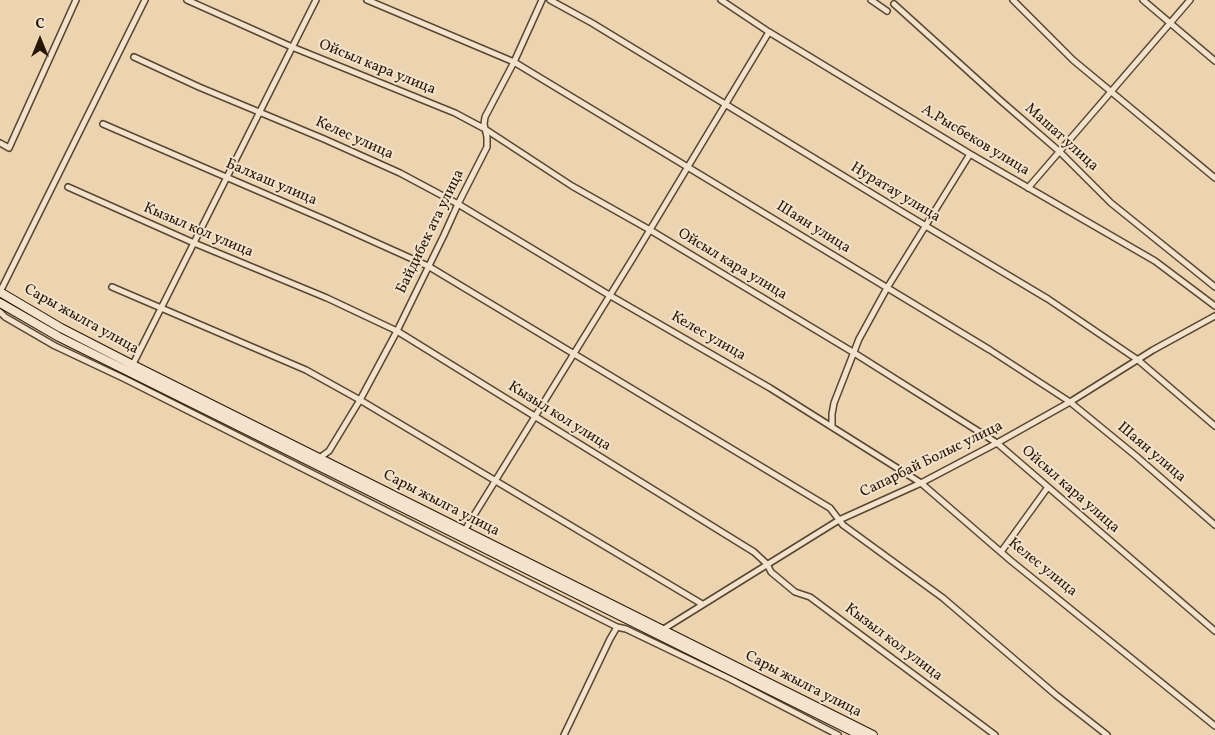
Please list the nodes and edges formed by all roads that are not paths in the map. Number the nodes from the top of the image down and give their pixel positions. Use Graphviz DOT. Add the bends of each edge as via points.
graph roads {
  1 [pos="76,0"];
  2 [pos="145,0"];
  3 [pos="186,0"];
  4 [pos="316,0"];
  5 [pos="367,0"];
  6 [pos="542,0"];
  7 [pos="550,0"];
  8 [pos="721,0"];
  9 [pos="871,0"];
  10 [pos="1013,0"];
  11 [pos="1143,0"];
  12 [pos="1190,0"];
  13 [pos="894,4"];
  14 [pos="887,11"];
  15 [pos="1170,23"];
  16 [pos="769,32"];
  17 [pos="292,47"];
  18 [pos="134,57"];
  19 [pos="1215,61"];
  20 [pos="514,62"];
  21 [pos="1112,92"];
  22 [pos="725,105"];
  23 [pos="260,113"];
  24 [pos="103,124"];
  25 [pos="485,129"];
  26 [pos="0,143"];
  27 [pos="1060,152"];
  28 [pos="970,154"];
  29 [pos="688,167"];
  30 [pos="226,178"];
  31 [pos="1215,178"];
  32 [pos="68,187"];
  33 [pos="1028,188"];
  34 [pos="458,204"];
  35 [pos="925,226"];
  36 [pos="650,230"];
  37 [pos="194,243"];
  38 [pos="428,266"];
  39 [pos="1215,286"];
  40 [pos="112,287"];
  41 [pos="887,288"];
  42 [pos="0,292"];
  43 [pos="610,295"];
  44 [pos="0,302"];
  45 [pos="1215,306"];
  46 [pos="163,307"];
  47 [pos="0,312"];
  48 [pos="1215,316"];
  49 [pos="397,331"];
  50 [pos="854,352"];
  51 [pos="573,354"];
  52 [pos="1138,360"];
  53 [pos="131,368"];
  54 [pos="360,400"];
  55 [pos="1070,402"];
  56 [pos="536,416"];
  57 [pos="832,426"];
  58 [pos="1215,426"];
  59 [pos="997,443"];
  60 [pos="316,461"];
  61 [pos="496,481"];
  62 [pos="921,483"];
  63 [pos="1048,487"];
  64 [pos="839,520"];
  65 [pos="1215,526"];
  66 [pos="463,534"];
  67 [pos="1001,552"];
  68 [pos="767,564"];
  69 [pos="702,604"];
  70 [pos="617,627"];
  71 [pos="662,630"];
  72 [pos="1215,631"];
  73 [pos="1215,726"];
  74 [pos="564,735"];
  75 [pos="838,735"];
  76 [pos="860,735"];
  77 [pos="873,735"];
  78 [pos="995,735"];
  79 [pos="1106,735"];
  1 -- 26 [label="street" via="9,148"];
  2 -- 42 [label="street"];
  3 -- 17 [label="street, Ойсыл кара улица"];
  4 -- 17 [label="street"];
  5 -- 20 [label="street, Шаян улица"];
  6 -- 20 [label="street, Байдибек ата улица"];
  7 -- 22 [label="street, Нуратау улица"];
  8 -- 16 [label="street, А.Рысбеков улица"];
  9 -- 14 [label="street"];
  10 -- 21 [label="street" via="1073,60"];
  11 -- 15 [label="street"];
  12 -- 15 [label="street"];
  13 -- 27 [label="street, Машат улица"];
  15 -- 19 [label="street"];
  15 -- 21 [label="street"];
  16 -- 22 [label="street"];
  16 -- 28 [label="street, А.Рысбеков улица"];
  17 -- 23 [label="street"];
  17 -- 25 [label="street, Ойсыл кара улица" via="455,113"];
  18 -- 23 [label="street, Келес улица"];
  20 -- 25 [label="street, Байдибек ата улица" via="486,117"];
  20 -- 29 [label="street, Шаян улица"];
  21 -- 27 [label="street"];
  21 -- 31 [label="street"];
  22 -- 29 [label="street"];
  22 -- 35 [label="street, Нуратау улица"];
  23 -- 30 [label="street"];
  23 -- 34 [label="street, Келес улица" via="400,173"];
  24 -- 30 [label="street, Балхаш улица"];
  25 -- 34 [label="street, Байдибек ата улица" via="487,147"];
  25 -- 36 [label="street, Ойсыл кара улица" via="572,186"];
  27 -- 33 [label="street"];
  27 -- 39 [label="street, Машат улица" via="1111,202"];
  28 -- 33 [label="street, А.Рысбеков улица"];
  28 -- 35 [label="street"];
  29 -- 36 [label="street"];
  29 -- 41 [label="street, Шаян улица"];
  30 -- 37 [label="street"];
  30 -- 38 [label="street, Балхаш улица"];
  32 -- 37 [label="street, Кызыл кол улица"];
  33 -- 45 [label="street, А.Рысбеков улица" via="1155,261"];
  34 -- 38 [label="street, Байдибек ата улица"];
  34 -- 43 [label="street, Келес улица"];
  35 -- 41 [label="street"];
  35 -- 52 [label="street, Нуратау улица" via="1048,299"];
  36 -- 43 [label="street"];
  36 -- 50 [label="street, Ойсыл кара улица"];
  37 -- 46 [label="street"];
  37 -- 49 [label="street, Кызыл кол улица"];
  38 -- 49 [label="street, Байдибек ата улица"];
  38 -- 51 [label="street, Балхаш улица"];
  40 -- 46 [label="street"];
  41 -- 50 [label="street"];
  41 -- 55 [label="street, Шаян улица"];
  42 -- 53 [label="main road, Сары жылга улица"];
  43 -- 51 [label="street"];
  43 -- 57 [label="street, Келес улица"];
  44 -- 53 [label="main road, Сары жылга улица" via="59,337"];
  46 -- 53 [label="street"];
  46 -- 54 [label="street" via="306,370"];
  47 -- 70 [label="street" via="56,346"];
  48 -- 52 [label="street, Сапарбай Болыс улица"];
  49 -- 54 [label="street, Байдибек ата улица"];
  49 -- 56 [label="street, Кызыл кол улица"];
  50 -- 57 [label="street" via="834,404"];
  50 -- 59 [label="street, Ойсыл кара улица"];
  51 -- 56 [label="street"];
  51 -- 64 [label="street, Балхаш улица" via="830,508"];
  52 -- 55 [label="street, Сапарбай Болыс улица"];
  52 -- 58 [label="street, Нуратау улица"];
  53 -- 60 [label="main road, Сары жылга улица"];
  54 -- 60 [label="street, Байдибек ата улица" via="329,451"];
  54 -- 61 [label="street"];
  55 -- 59 [label="street, Сапарбай Болыс улица"];
  55 -- 65 [label="street, Шаян улица"];
  56 -- 61 [label="street"];
  56 -- 68 [label="street, Кызыл кол улица" via="613,467 754,552"];
  57 -- 62 [label="street, Келес улица"];
  59 -- 62 [label="street, Сапарбай Болыс улица"];
  59 -- 63 [label="street, Ойсыл кара улица"];
  60 -- 66 [label="main road, Сары жылга улица"];
  61 -- 66 [label="street"];
  61 -- 69 [label="street"];
  62 -- 64 [label="street, Сапарбай Болыс улица"];
  62 -- 67 [label="street, Келес улица"];
  63 -- 67 [label="street"];
  63 -- 72 [label="street, Ойсыл кара улица"];
  64 -- 68 [label="street, Сапарбай Болыс улица"];
  64 -- 79 [label="street, Балхаш улица" via="943,598"];
  66 -- 71 [label="main road, Сары жылга улица"];
  66 -- 76 [label="main road, Сары жылга улица"];
  67 -- 73 [label="street, Келес улица"];
  68 -- 69 [label="street, Сапарбай Болыс улица"];
  68 -- 78 [label="street, Кызыл кол улица" via="771,572 795,592 810,597"];
  69 -- 71 [label="street, Сапарбай Болыс улица"];
  70 -- 74 [label="street"];
  70 -- 75 [label="street" via="730,679"];
  71 -- 77 [label="main road, Сары жылга улица"];
}
